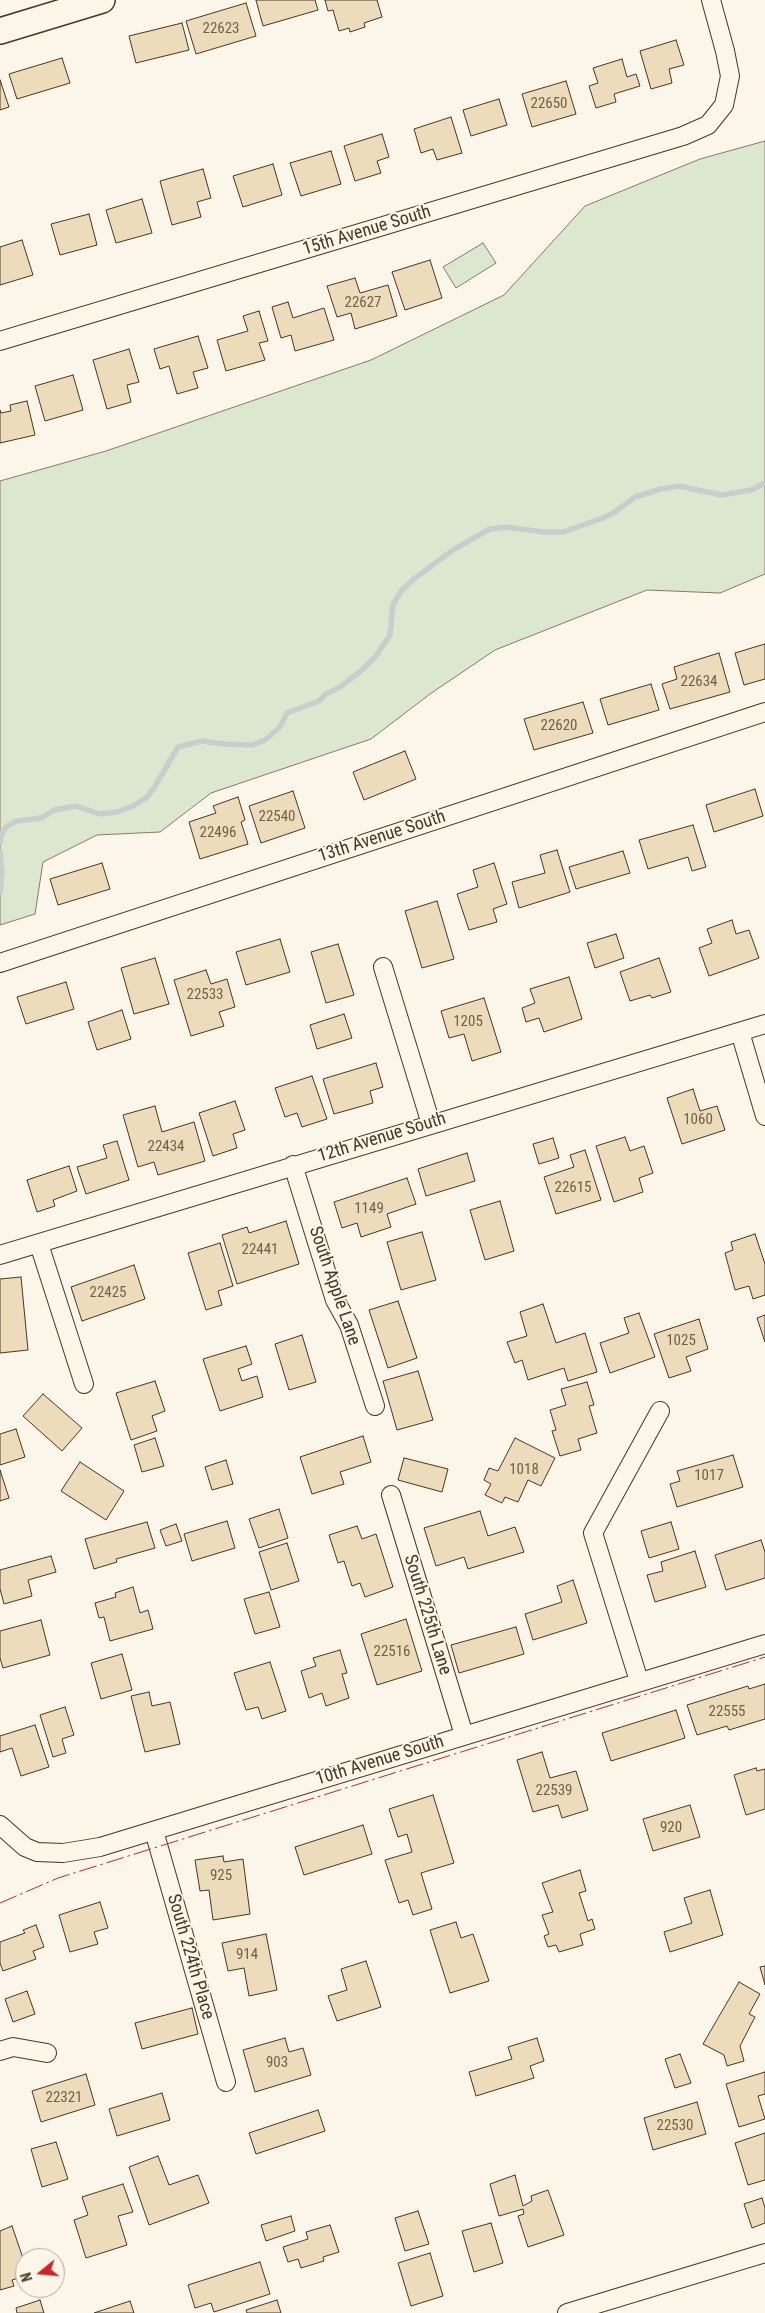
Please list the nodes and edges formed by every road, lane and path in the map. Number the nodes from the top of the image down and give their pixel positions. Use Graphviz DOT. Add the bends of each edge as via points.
graph roads {
  1 [pos="102,0"];
  2 [pos="711,0"];
  3 [pos="0,31"];
  4 [pos="0,341"];
  5 [pos="765,712"];
  6 [pos="0,963"];
  7 [pos="383,968"];
  8 [pos="765,1024"];
  9 [pos="740,1032"];
  10 [pos="765,1116"];
  11 [pos="431,1124"];
  12 [pos="293,1165"];
  13 [pos="39,1244"];
  14 [pos="0,1255"];
  15 [pos="84,1384"];
  16 [pos="375,1406"];
  17 [pos="660,1411"];
  18 [pos="390,1495"];
  19 [pos="765,1644"];
  20 [pos="639,1682"];
  21 [pos="464,1734"];
  22 [pos="0,1825"];
  23 [pos="154,1832"];
  24 [pos="0,2051"];
  25 [pos="47,2054"];
  26 [pos="226,2082"];
  27 [pos="765,2253"];
  28 [pos="567,2313"];
  1 -- 3 [label="street"];
  2 -- 4 [label="street, 15th Avenue South" via="730,76 724,105 708,125 683,136"];
  5 -- 6 [label="street, 13th Avenue South"];
  7 -- 11 [label="street"];
  8 -- 9 [label="street, 12th Avenue South"];
  9 -- 10 [label="street"];
  9 -- 11 [label="street, 12th Avenue South"];
  11 -- 12 [label="street, 12th Avenue South"];
  12 -- 13 [label="street, 12th Avenue South"];
  12 -- 16 [label="street, South Apple Lane" via="336,1300 349,1326"];
  13 -- 14 [label="street, 12th Avenue South"];
  13 -- 15 [label="street"];
  17 -- 20 [label="street" via="594,1533"];
  18 -- 21 [label="street, South 225th Lane"];
  19 -- 20 [label="street, 10th Avenue South"];
  20 -- 21 [label="street, 10th Avenue South"];
  21 -- 23 [label="street, 10th Avenue South"];
  22 -- 23 [label="street, 10th Avenue South" via="25,1847 50,1853 94,1848"];
  23 -- 26 [label="street, South 224th Place"];
  24 -- 25 [label="street" via="13,2047"];
  27 -- 28 [label="street"];
}
